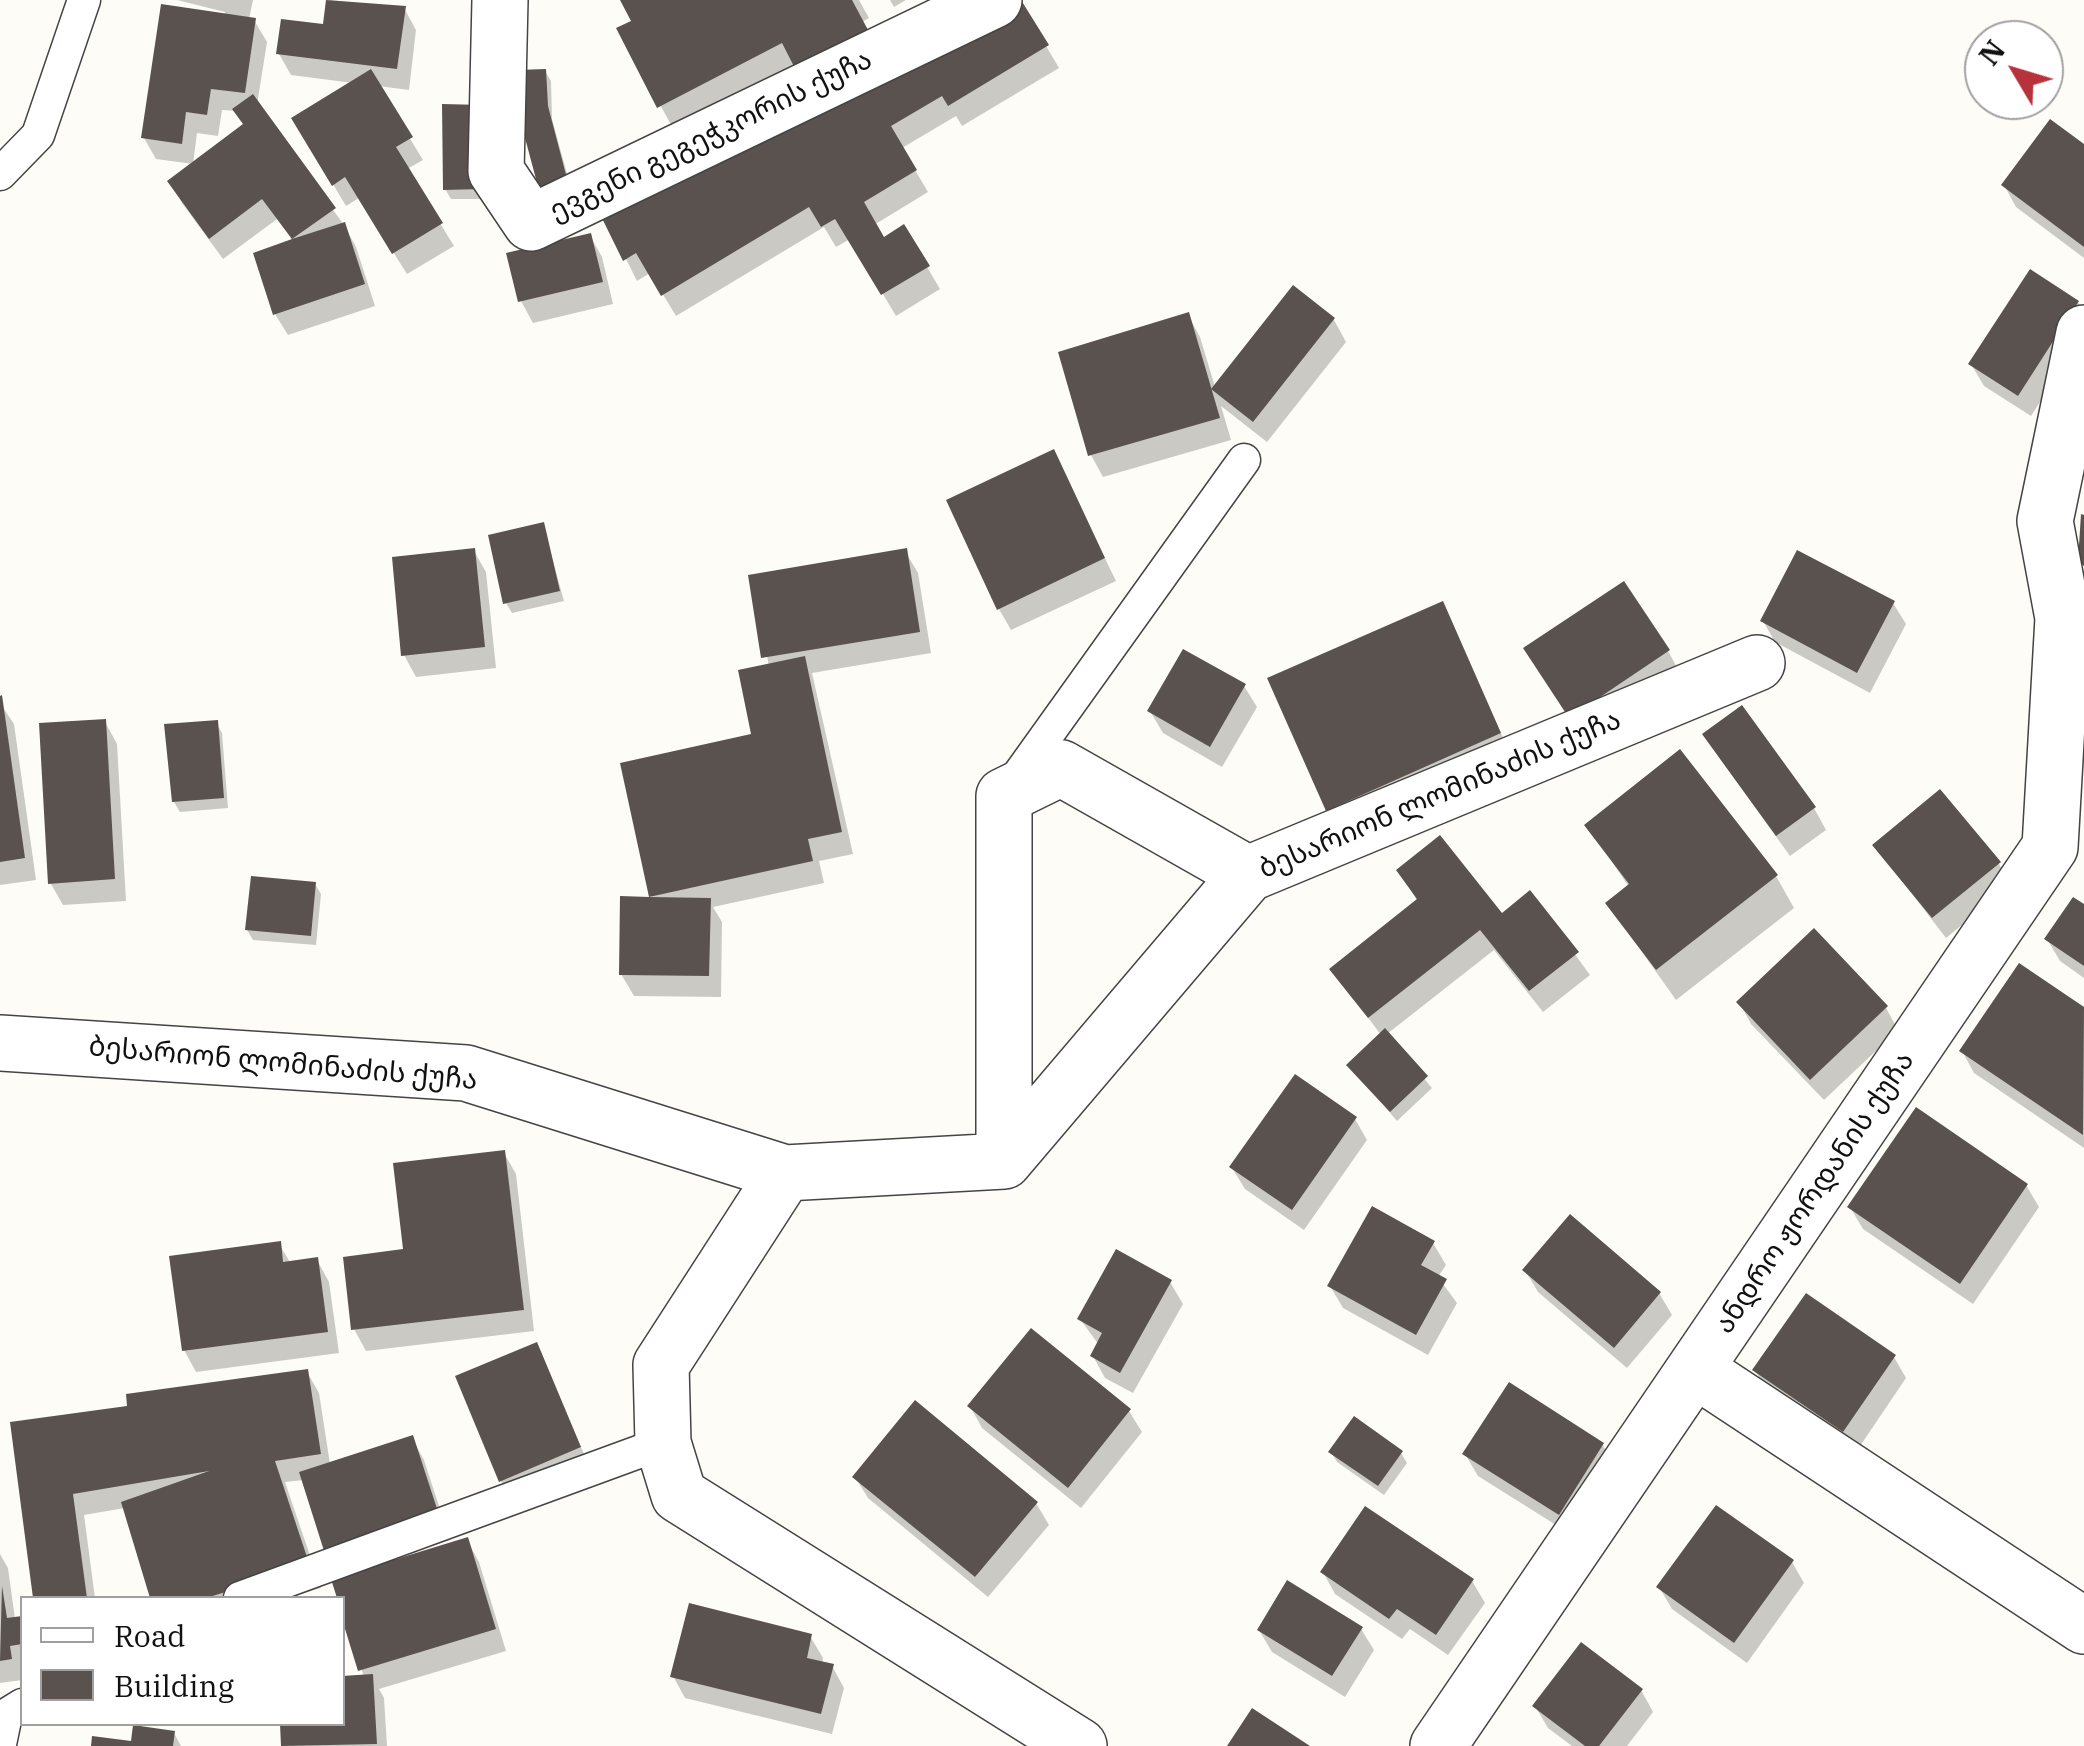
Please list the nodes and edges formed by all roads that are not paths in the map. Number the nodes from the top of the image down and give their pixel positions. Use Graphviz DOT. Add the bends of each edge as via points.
graph roads {
  1 [pos="84,0"];
  2 [pos="500,0"];
  3 [pos="994,0"];
  4 [pos="0,174"];
  5 [pos="2084,332"];
  6 [pos="1244,460"];
  7 [pos="2073,619"];
  8 [pos="1757,664"];
  9 [pos="1004,796"];
  10 [pos="2067,858"];
  11 [pos="1248,874"];
  12 [pos="0,1043"];
  13 [pos="1004,1160"];
  14 [pos="785,1173"];
  15 [pos="1696,1370"];
  16 [pos="663,1443"];
  17 [pos="245,1596"];
  18 [pos="2084,1626"];
  19 [pos="20,1705"];
  20 [pos="0,1744"];
  21 [pos="1078,1746"];
  22 [pos="1438,1746"];
  1 -- 4 [label="lane" via="38,135"];
  2 -- 3 [label="street, ევგენი გეგეჭკორის ქუჩა" via="496,171 531,223"];
  5 -- 7 [label="street" via="2046,521"];
  6 -- 9 [label="lane"];
  7 -- 10 [label="street, ანდრო ჟორდანის ქუჩა"];
  8 -- 11 [label="street, ბესარიონ ლომინაძის ქუჩა"];
  9 -- 11 [label="street" via="1062,768"];
  9 -- 13 [label="street"];
  10 -- 15 [label="street, ანდრო ჟორდანის ქუჩა"];
  11 -- 13 [label="street, ბესარიონ ლომინაძის ქუჩა"];
  12 -- 14 [label="street, ბესარიონ ლომინაძის ქუჩა" via="466,1073"];
  13 -- 14 [label="street, ბესარიონ ლომინაძის ქუჩა"];
  14 -- 16 [label="street" via="661,1365"];
  15 -- 18 [label="street"];
  15 -- 22 [label="street, ანდრო ჟორდანის ქუჩა"];
  16 -- 17 [label="lane"];
  16 -- 21 [label="street" via="679,1495"];
  19 -- 20 [label="lane" via="6,1715"];
}
